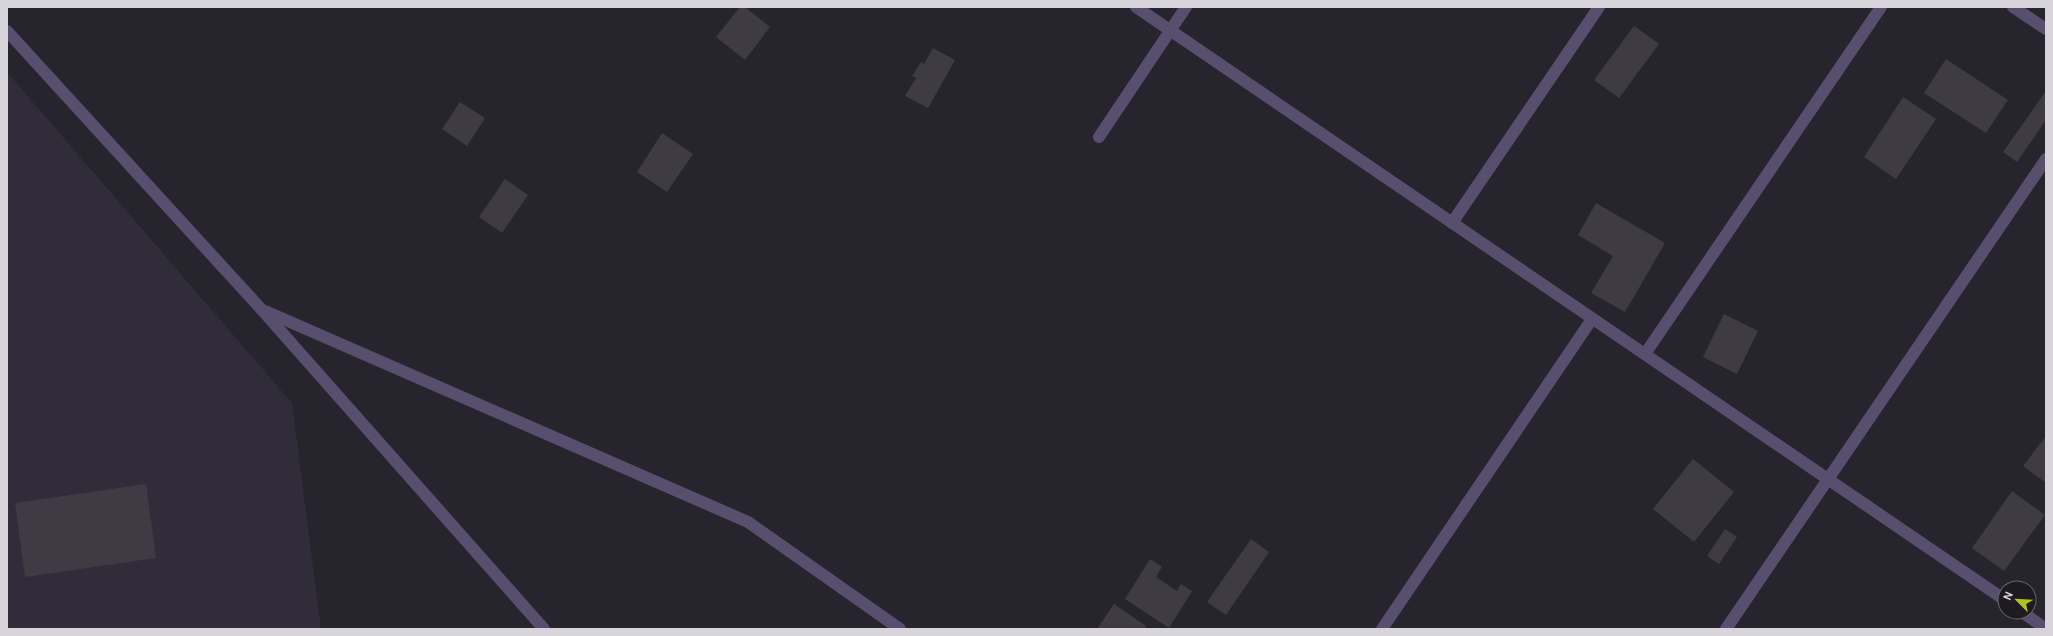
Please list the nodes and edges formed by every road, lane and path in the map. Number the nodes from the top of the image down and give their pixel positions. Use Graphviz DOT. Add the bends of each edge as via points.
graph roads {
  1 [pos="1136,7"];
  2 [pos="1186,7"];
  3 [pos="1599,7"];
  4 [pos="1881,7"];
  5 [pos="2014,7"];
  6 [pos="2046,29"];
  7 [pos="1170,30"];
  8 [pos="7,31"];
  9 [pos="1099,137"];
  10 [pos="2046,159"];
  11 [pos="1452,223"];
  12 [pos="262,310"];
  13 [pos="1592,319"];
  14 [pos="1645,354"];
  15 [pos="1828,479"];
  16 [pos="1997,595"];
  17 [pos="2034,620"];
  18 [pos="2046,628"];
  19 [pos="544,629"];
  20 [pos="900,629"];
  21 [pos="1382,629"];
  22 [pos="1726,629"];
  1 -- 7 [label="street"];
  2 -- 7 [label="street"];
  3 -- 11 [label="street"];
  4 -- 14 [label="street"];
  5 -- 6 [label="street"];
  7 -- 9 [label="street"];
  7 -- 11 [label="street"];
  8 -- 12 [label="street"];
  10 -- 15 [label="street"];
  11 -- 13 [label="street"];
  12 -- 19 [label="street"];
  12 -- 20 [label="street" via="748,522"];
  13 -- 14 [label="street"];
  13 -- 21 [label="street"];
  14 -- 15 [label="street"];
  15 -- 16 [label="street"];
  15 -- 22 [label="street"];
  17 -- 18 [label="street"];
}
